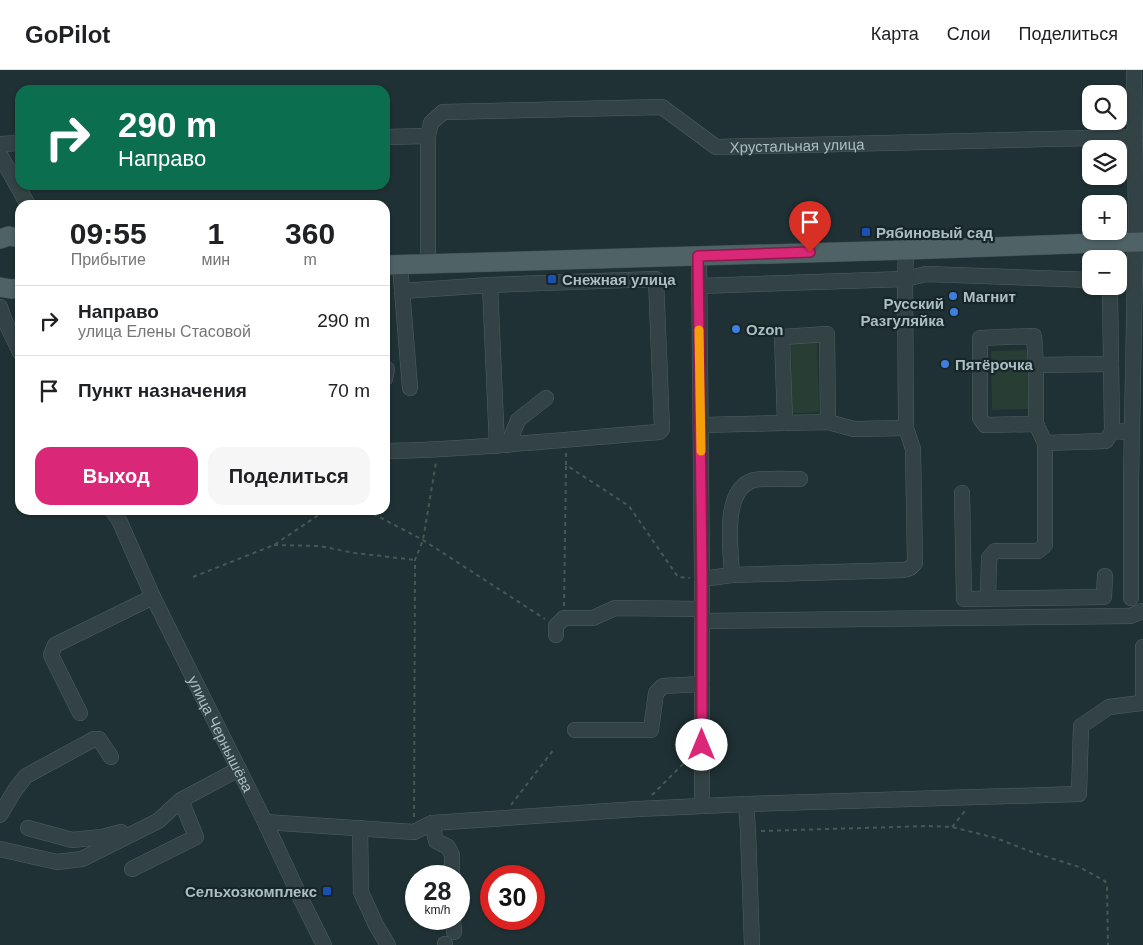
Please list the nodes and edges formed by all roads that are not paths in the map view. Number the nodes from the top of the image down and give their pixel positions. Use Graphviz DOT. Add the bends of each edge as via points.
graph roads {
  1 [pos="1134,70"];
  2 [pos="428,136"];
  3 [pos="390,137"];
  4 [pos="1135,137"];
  5 [pos="15,143"];
  6 [pos="0,144"];
  7 [pos="1,160"];
  8 [pos="15,183"];
  9 [pos="15,237"];
  10 [pos="0,239"];
  11 [pos="1139,242"];
  12 [pos="906,250"];
  13 [pos="698,256"];
  14 [pos="428,264"];
  15 [pos="393,265"];
  16 [pos="905,279"];
  17 [pos="1082,280"];
  18 [pos="490,285"];
  19 [pos="699,286"];
  20 [pos="0,287"];
  21 [pos="15,289"];
  22 [pos="402,291"];
  23 [pos="1110,295"];
  24 [pos="0,307"];
  25 [pos="15,342"];
  26 [pos="1111,364"];
  27 [pos="1036,365"];
  28 [pos="410,388"];
  29 [pos="546,398"];
  30 [pos="785,422"];
  31 [pos="828,422"];
  32 [pos="1036,424"];
  33 [pos="701,425"];
  34 [pos="906,428"];
  35 [pos="1136,429"];
  36 [pos="1112,431"];
  37 [pos="1045,443"];
  38 [pos="503,446"];
  39 [pos="390,451"];
  40 [pos="800,479"];
  41 [pos="1137,479"];
  42 [pos="962,493"];
  43 [pos="117,515"];
  44 [pos="732,575"];
  45 [pos="1105,576"];
  46 [pos="702,579"];
  47 [pos="153,597"];
  48 [pos="1130,598"];
  49 [pos="988,599"];
  50 [pos="1143,611"];
  51 [pos="702,615"];
  52 [pos="558,626"];
  53 [pos="1143,647"];
  54 [pos="702,684"];
  55 [pos="80,714"];
  56 [pos="575,730"];
  57 [pos="111,757"];
  58 [pos="238,769"];
  59 [pos="181,800"];
  60 [pos="746,804"];
  61 [pos="702,806"];
  62 [pos="0,815"];
  63 [pos="158,821"];
  64 [pos="265,822"];
  65 [pos="432,823"];
  66 [pos="28,828"];
  67 [pos="360,828"];
  68 [pos="0,849"];
  69 [pos="452,865"];
  70 [pos="132,869"];
  71 [pos="324,945"];
  72 [pos="388,945"];
  73 [pos="752,945"];
  1 -- 4 [label="street"];
  2 -- 3 [label="street"];
  2 -- 4 [label="street, Хрустальная улица" via="431,123 443,112 662,107 716,147"];
  2 -- 14 [label="street"];
  4 -- 11 [label="street"];
  5 -- 6 [label="street"];
  7 -- 8 [label="street"];
  9 -- 10 [label="main road"];
  11 -- 12 [label="main road"];
  11 -- 35 [label="street"];
  12 -- 13 [label="main road"];
  12 -- 16 [label="street"];
  13 -- 14 [label="main road"];
  13 -- 19 [label="street"];
  14 -- 15 [label="main road"];
  15 -- 22 [label="street"];
  16 -- 17 [label="street" via="926,274"];
  16 -- 19 [label="street"];
  16 -- 34 [label="street"];
  18 -- 22 [label="street"];
  18 -- 38 [label="street"];
  18 -- 38 [label="street" via="656,279 660,432"];
  19 -- 33 [label="street"];
  20 -- 21 [label="main road"];
  22 -- 28 [label="street"];
  23 -- 26 [label="street"];
  24 -- 25 [label="street"];
  26 -- 27 [label="street"];
  26 -- 36 [label="street"];
  27 -- 32 [label="street"];
  27 -- 32 [label="street" via="1034,336 980,338 980,418 984,425"];
  29 -- 38 [label="street" via="518,420"];
  30 -- 31 [label="street"];
  30 -- 31 [label="street" via="782,336 827,334"];
  30 -- 33 [label="street"];
  31 -- 34 [label="street" via="854,429"];
  32 -- 37 [label="street"];
  33 -- 46 [label="street"];
  34 -- 44 [label="street" via="913,450 915,563 910,568"];
  35 -- 36 [label="street"];
  35 -- 41 [label="street"];
  36 -- 37 [label="street" via="1106,441"];
  37 -- 49 [label="street" via="1046,545 1038,550 995,551 989,558"];
  38 -- 39 [label="street"];
  40 -- 44 [label="street" via="756,480 746,483 738,491 730,521"];
  41 -- 48 [label="street"];
  42 -- 49 [label="street" via="964,599"];
  43 -- 47 [label="street, улица Чернышёва"];
  44 -- 46 [label="street"];
  45 -- 49 [label="street" via="1104,597"];
  46 -- 51 [label="street"];
  47 -- 55 [label="street" via="55,645 51,655"];
  47 -- 58 [label="street, улица Чернышёва"];
  50 -- 51 [label="street" via="1130,616"];
  51 -- 52 [label="street" via="615,608 592,618"];
  51 -- 54 [label="street"];
  53 -- 60 [label="street" via="1143,701 1109,707 1081,726 1079,794"];
  54 -- 56 [label="street" via="663,686 656,693 651,730"];
  54 -- 61 [label="street"];
  57 -- 62 [label="street" via="99,739 94,739 26,776"];
  58 -- 59 [label="street"];
  58 -- 64 [label="street, улица Чернышёва"];
  59 -- 63 [label="street"];
  59 -- 70 [label="street" via="196,837"];
  60 -- 61 [label="street"];
  60 -- 73 [label="street"];
  61 -- 65 [label="street"];
  63 -- 66 [label="street" via="102,837 72,840"];
  63 -- 68 [label="street" via="82,859 57,862"];
  64 -- 67 [label="street"];
  64 -- 71 [label="street, улица Чернышёва"];
  65 -- 67 [label="street" via="414,832"];
  65 -- 69 [label="street" via="436,841 448,847"];
  67 -- 72 [label="street" via="361,892"];
}
